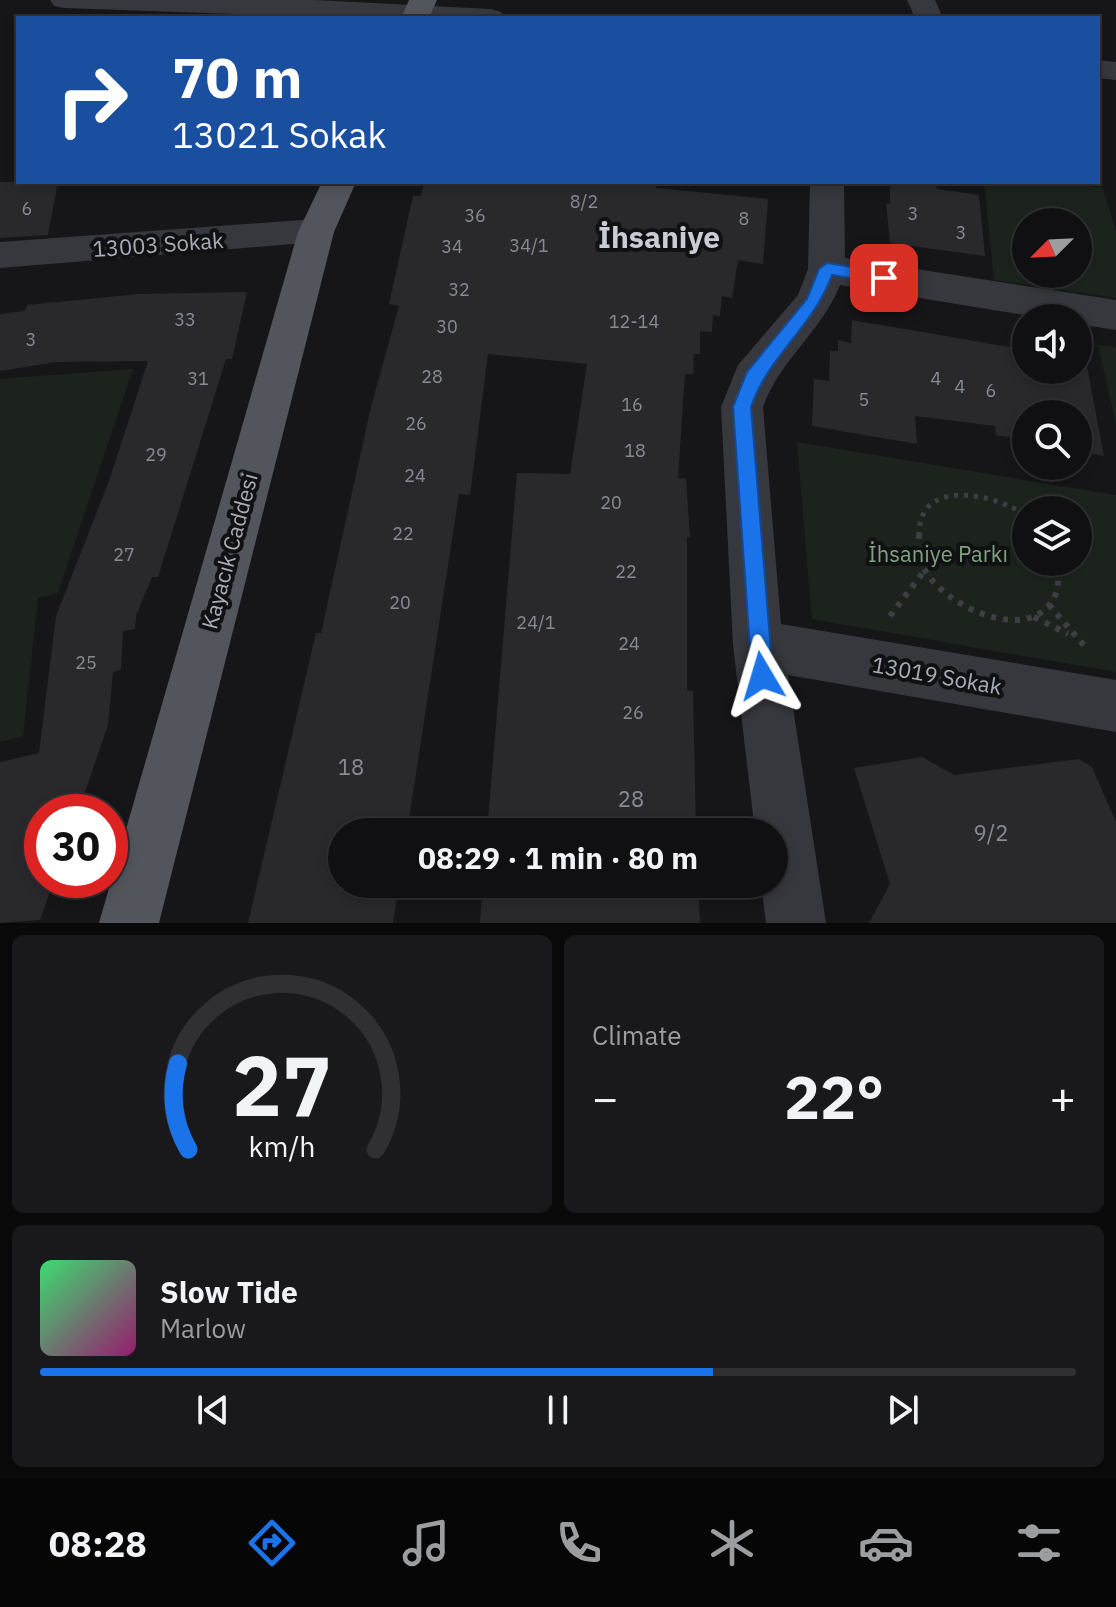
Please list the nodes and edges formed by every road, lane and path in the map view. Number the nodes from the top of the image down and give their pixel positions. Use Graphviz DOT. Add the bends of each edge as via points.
graph roads {
  1 [pos="64,0"];
  2 [pos="419,10"];
  3 [pos="473,16"];
  4 [pos="338,184"];
  5 [pos="827,184"];
  6 [pos="316,232"];
  7 [pos="0,255"];
  8 [pos="827,269"];
  9 [pos="1116,315"];
  10 [pos="1012,508"];
  11 [pos="1059,576"];
  12 [pos="1049,605"];
  13 [pos="1034,616"];
  14 [pos="1072,636"];
  15 [pos="758,645"];
  16 [pos="1090,651"];
  17 [pos="1116,706"];
  18 [pos="129,923"];
  19 [pos="796,923"];
  1 -- 2 [label="street"];
  2 -- 3 [label="street"];
  4 -- 6 [label="main road, Kayacık Caddesi"];
  5 -- 8 [label="street"];
  6 -- 7 [label="street, 13003 Sokak"];
  6 -- 18 [label="main road, Kayacık Caddesi"];
  8 -- 9 [label="street"];
  8 -- 15 [label="street" via="814,302 753,377 742,407"];
  10 -- 13 [label="path" via="990,497 942,499 926,513 918,545 925,570 954,602 995,620"];
  11 -- 12 [label="path"];
  12 -- 13 [label="path"];
  12 -- 14 [label="path"];
  13 -- 14 [label="path"];
  14 -- 16 [label="path"];
  15 -- 17 [label="street, 13019 Sokak"];
  15 -- 19 [label="street"];
}
